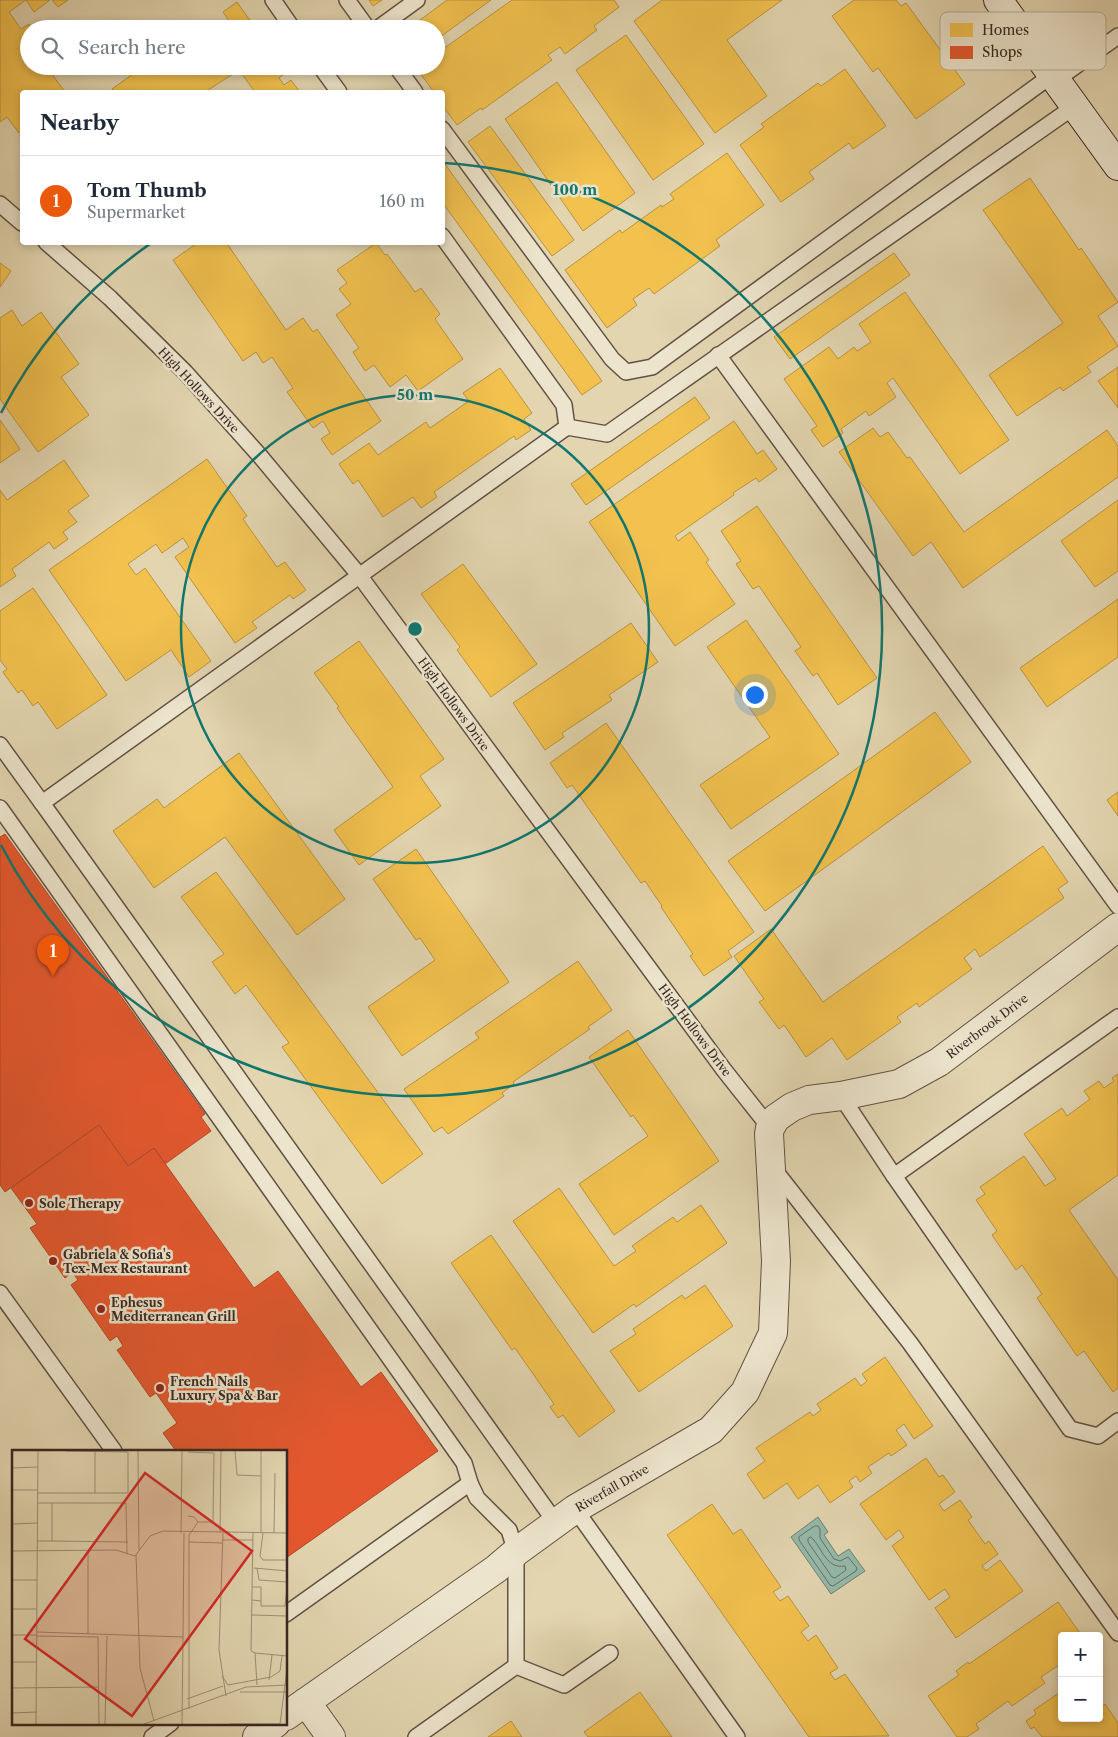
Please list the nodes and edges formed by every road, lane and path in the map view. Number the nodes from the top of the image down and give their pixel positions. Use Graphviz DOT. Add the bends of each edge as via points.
graph roads {
  1 [pos="273,0"];
  2 [pos="347,0"];
  3 [pos="417,0"];
  4 [pos="998,0"];
  5 [pos="1007,12"];
  6 [pos="287,20"];
  7 [pos="361,20"];
  8 [pos="389,20"];
  9 [pos="1118,36"];
  10 [pos="1106,44"];
  11 [pos="1048,70"];
  12 [pos="1066,70"];
  13 [pos="327,75"];
  14 [pos="403,75"];
  15 [pos="1054,78"];
  16 [pos="338,90"];
  17 [pos="414,90"];
  18 [pos="1074,106"];
  19 [pos="445,133"];
  20 [pos="1118,166"];
  21 [pos="0,204"];
  22 [pos="20,221"];
  23 [pos="445,240"];
  24 [pos="49,245"];
  25 [pos="718,356"];
  26 [pos="567,427"];
  27 [pos="359,575"];
  28 [pos="0,745"];
  29 [pos="42,803"];
  30 [pos="0,808"];
  31 [pos="1118,906"];
  32 [pos="1118,926"];
  33 [pos="1118,1018"];
  34 [pos="841,1096"];
  35 [pos="770,1128"];
  36 [pos="771,1165"];
  37 [pos="894,1176"];
  38 [pos="0,1292"];
  39 [pos="1118,1421"];
  40 [pos="113,1450"];
  41 [pos="470,1483"];
  42 [pos="565,1516"];
  43 [pos="516,1552"];
  44 [pos="288,1613"];
  45 [pos="1118,1634"];
  46 [pos="610,1653"];
  47 [pos="516,1666"];
  48 [pos="289,1714"];
  49 [pos="170,1724"];
  50 [pos="275,1724"];
  51 [pos="152,1737"];
  52 [pos="257,1737"];
  53 [pos="331,1737"];
  54 [pos="416,1737"];
  55 [pos="737,1737"];
  1 -- 6 [label="lane"];
  2 -- 7 [label="lane"];
  3 -- 8 [label="lane"];
  4 -- 5 [label="street"];
  9 -- 10 [label="lane"];
  11 -- 15 [label="street"];
  12 -- 15 [label="lane"];
  13 -- 16 [label="lane"];
  14 -- 17 [label="lane"];
  15 -- 18 [label="street"];
  15 -- 19 [label="lane" via="996,116 652,368 626,372 612,359"];
  18 -- 20 [label="street"];
  18 -- 25 [label="lane"];
  21 -- 22 [label="lane"];
  23 -- 26 [label="lane" via="564,405"];
  24 -- 27 [label="lane, High Hollows Drive" via="110,298 185,372"];
  25 -- 26 [label="lane" via="607,434"];
  25 -- 31 [label="lane"];
  26 -- 27 [label="lane"];
  27 -- 29 [label="lane"];
  27 -- 35 [label="lane, High Hollows Drive"];
  28 -- 29 [label="lane"];
  29 -- 42 [label="lane"];
  30 -- 41 [label="lane" via="464,1463"];
  32 -- 34 [label="street, Riverbrook Drive" via="939,1062 899,1084"];
  33 -- 37 [label="lane"];
  34 -- 35 [label="street" via="809,1100 792,1107 776,1118"];
  34 -- 37 [label="lane"];
  35 -- 36 [label="street"];
  36 -- 42 [label="street, Riverfall Drive" via="776,1261 773,1333 746,1392 712,1430"];
  36 -- 45 [label="lane" via="910,1343"];
  37 -- 39 [label="lane" via="1070,1429 1098,1436"];
  38 -- 40 [label="lane"];
  41 -- 43 [label="lane" via="477,1498 509,1530"];
  41 -- 44 [label="lane"];
  42 -- 43 [label="street, Riverfall Drive"];
  42 -- 55 [label="lane"];
  43 -- 47 [label="lane"];
  43 -- 48 [label="street, Riverfall Drive"];
  46 -- 47 [label="lane" via="564,1685"];
  47 -- 54 [label="lane"];
  48 -- 53 [label="street"];
  49 -- 51 [label="lane"];
  50 -- 52 [label="street, Riverfall Drive"];
}
